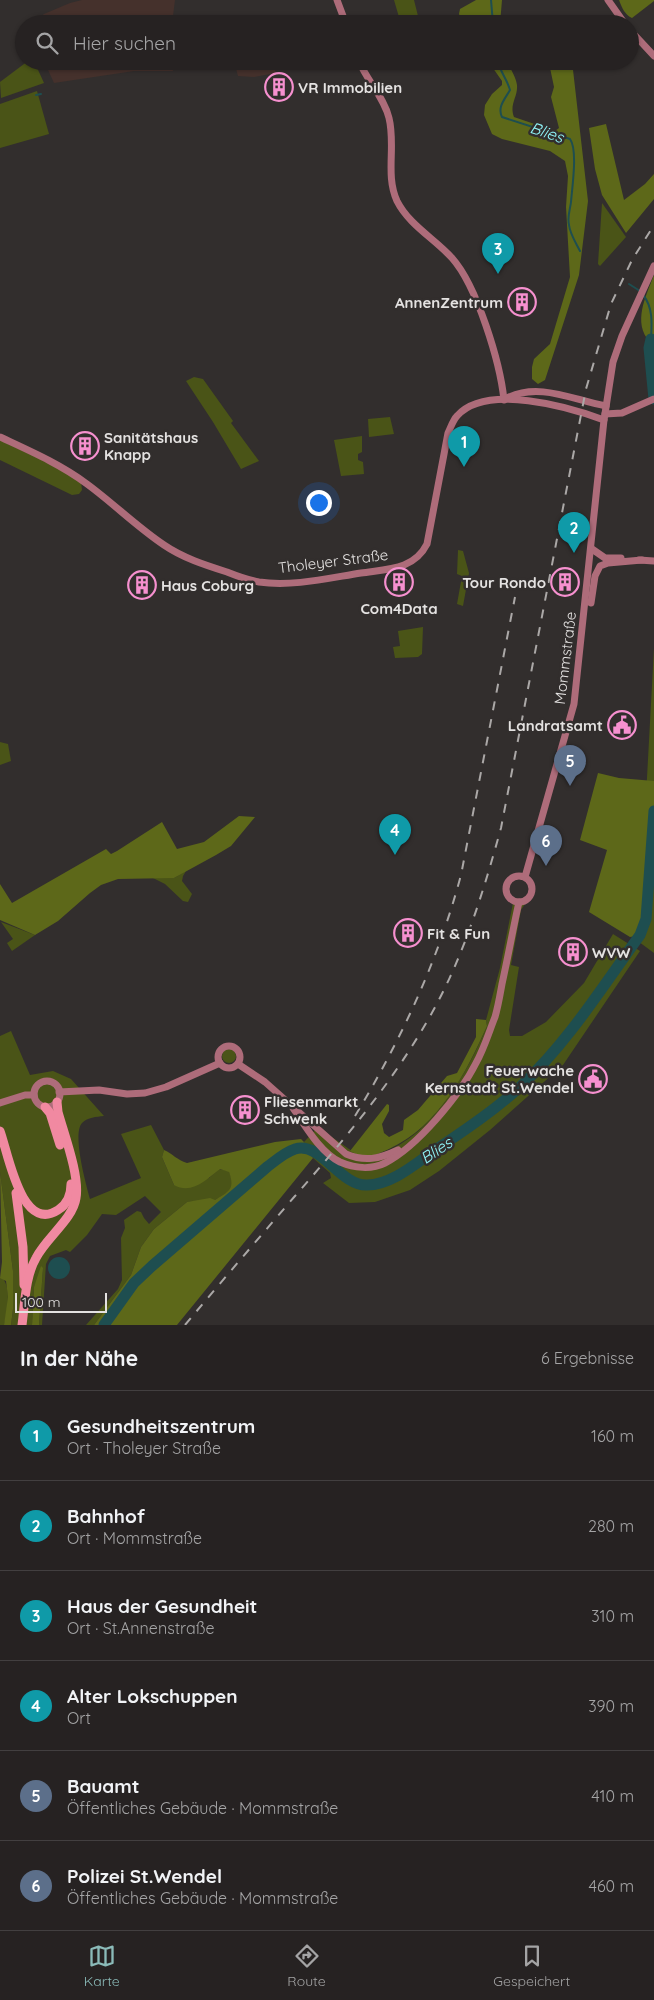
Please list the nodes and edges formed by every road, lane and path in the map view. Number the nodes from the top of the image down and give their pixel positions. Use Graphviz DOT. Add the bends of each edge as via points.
graph roads {
  1 [pos="338,0"];
  2 [pos="608,0"];
  3 [pos="343,15"];
  4 [pos="618,15"];
  5 [pos="639,40"];
  6 [pos="654,56"];
  7 [pos="364,70"];
  8 [pos="654,266"];
  9 [pos="504,400"];
  10 [pos="652,400"];
  11 [pos="605,413"];
  12 [pos="0,437"];
  13 [pos="592,549"];
  14 [pos="642,560"];
  15 [pos="654,561"];
  16 [pos="583,629"];
  17 [pos="525,877"];
  18 [pos="519,902"];
  19 [pos="220,1063"];
  20 [pos="238,1064"];
  21 [pos="59,1092"];
  22 [pos="34,1094"];
  23 [pos="3,1102"];
  24 [pos="57,1102"];
  25 [pos="45,1107"];
  26 [pos="293,1108"];
  27 [pos="1,1134"];
  28 [pos="370,1164"];
  29 [pos="23,1324"];
  1 -- 3 [label="main road"];
  2 -- 4 [label="main road"];
  5 -- 6 [label="main road"];
  7 -- 9 [label="main road" via="388,116 392,132 391,179 398,202 413,222 451,256 466,277 493,350"];
  8 -- 11 [label="main road, Mommstraße" via="613,362"];
  9 -- 11 [label="main road, Tholeyer Straße" via="532,400"];
  9 -- 11 [label="main road, Tholeyer Straße" via="519,392 536,391"];
  9 -- 12 [label="main road, Tholeyer Straße" via="468,408 456,417 448,432 427,544 418,558 390,569 303,582 260,582 182,556 164,546 63,468"];
  10 -- 11 [label="main road" via="622,414"];
  11 -- 13 [label="main road, Mommstraße"];
  13 -- 14 [label="main road" via="604,558"];
  13 -- 16 [label="main road, Mommstraße"];
  14 -- 15 [label="main road"];
  14 -- 16 [label="main road" via="600,566"];
  16 -- 17 [label="main road, Mommstraße" via="574,704"];
  17 -- 18 [label="main road, Mommstraße" via="532,892"];
  17 -- 18 [label="main road" via="515,876 506,886 509,898"];
  18 -- 28 [label="main road, Mommstraße" via="496,1015 476,1063 449,1103 426,1129"];
  19 -- 20 [label="main road" via="229,1069"];
  19 -- 20 [label="main road" via="219,1053 229,1046 240,1053"];
  19 -- 21 [label="main road" via="166,1087 144,1092"];
  20 -- 26 [label="main road" via="266,1082"];
  21 -- 22 [label="main road" via="56,1085 45,1081 36,1086"];
  21 -- 24 [label="main road"];
  22 -- 23 [label="main road"];
  22 -- 25 [label="main road" via="37,1103"];
  24 -- 25 [label="main road"];
  24 -- 29 [label="highway" via="76,1183 76,1198 71,1213 34,1260"];
  25 -- 27 [label="highway" via="56,1129 70,1183 69,1199 60,1210 47,1214 39,1212 23,1200"];
  26 -- 28 [label="main road" via="346,1154"];
  26 -- 28 [label="main road" via="334,1158 356,1167"];
  27 -- 29 [label="highway" via="20,1222"];
}
